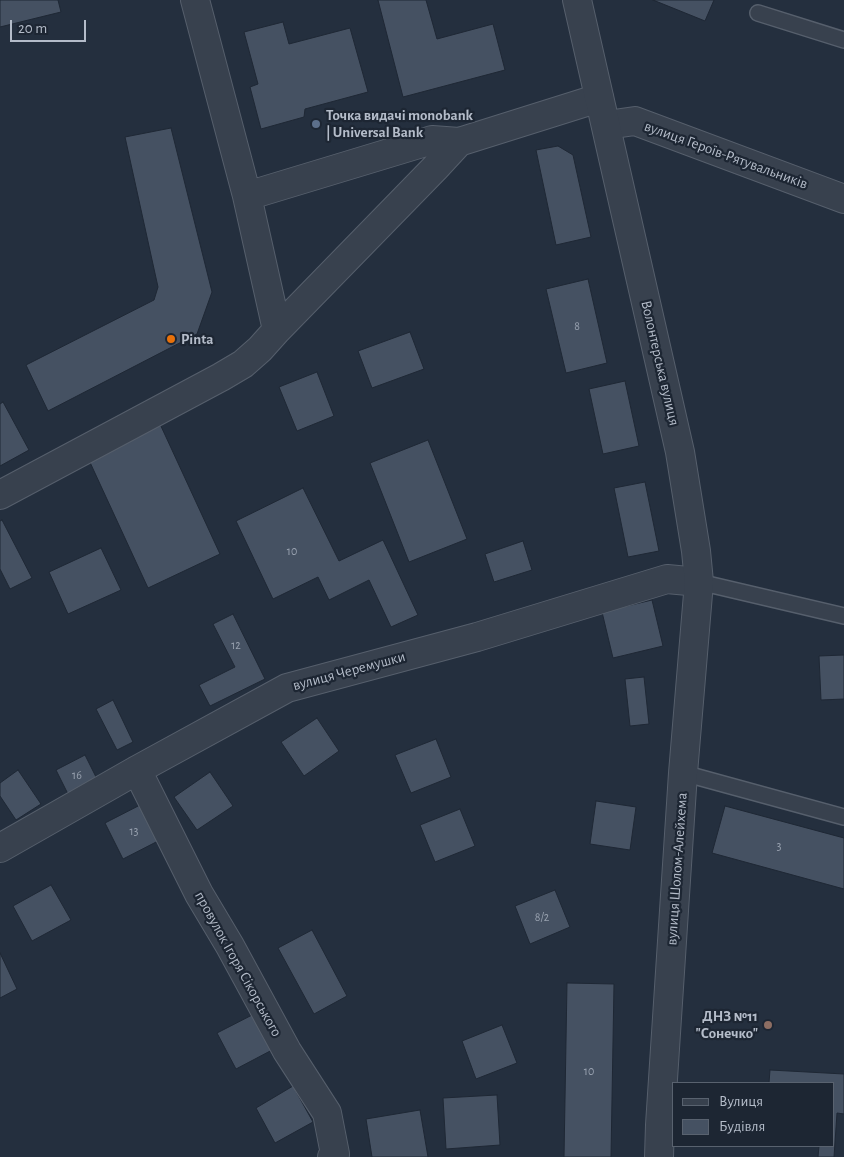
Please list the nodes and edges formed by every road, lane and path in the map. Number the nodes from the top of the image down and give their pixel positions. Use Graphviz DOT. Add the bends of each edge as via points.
graph roads {
  1 [pos="195,0"];
  2 [pos="577,0"];
  3 [pos="758,13"];
  4 [pos="844,40"];
  5 [pos="598,98"];
  6 [pos="607,125"];
  7 [pos="459,142"];
  8 [pos="247,196"];
  9 [pos="844,199"];
  10 [pos="277,330"];
  11 [pos="0,495"];
  12 [pos="699,582"];
  13 [pos="844,616"];
  14 [pos="137,770"];
  15 [pos="683,773"];
  16 [pos="844,817"];
  17 [pos="0,848"];
  18 [pos="334,1156"];
  19 [pos="660,1157"];
  1 -- 8 [label="street"];
  2 -- 5 [label="street, Волонтерська вулиця"];
  3 -- 4 [label="lane"];
  5 -- 6 [label="street, Волонтерська вулиця"];
  5 -- 7 [label="street"];
  6 -- 9 [label="street, вулиця Героїв-Рятувальників" via="635,121"];
  6 -- 12 [label="street, Волонтерська вулиця" via="680,452"];
  7 -- 8 [label="street" via="432,140"];
  7 -- 10 [label="street"];
  8 -- 10 [label="street"];
  10 -- 11 [label="street" via="243,364"];
  12 -- 13 [label="lane"];
  12 -- 14 [label="street, вулиця Черемушки" via="667,579 477,637 287,688"];
  12 -- 15 [label="street, вулиця Шолом-Алейхема"];
  14 -- 17 [label="street, вулиця Черемушки"];
  14 -- 18 [label="street, провулок Ігоря Сікорського" via="199,894 287,1051 327,1113"];
  15 -- 16 [label="lane"];
  15 -- 19 [label="street, вулиця Шолом-Алейхема"];
}
